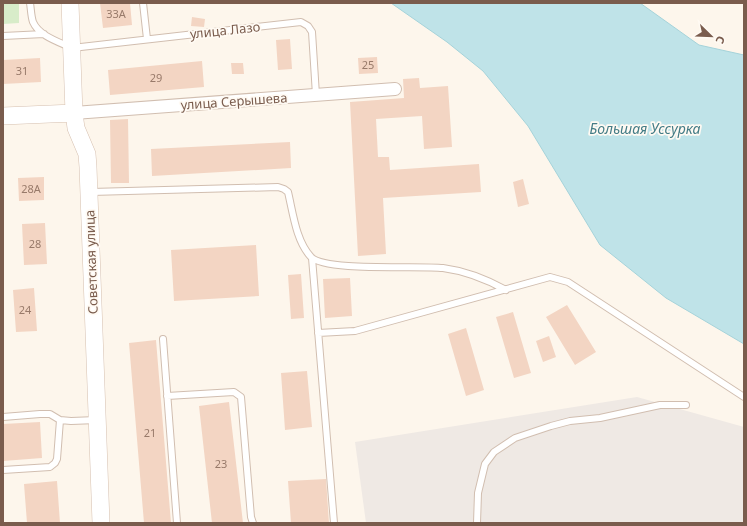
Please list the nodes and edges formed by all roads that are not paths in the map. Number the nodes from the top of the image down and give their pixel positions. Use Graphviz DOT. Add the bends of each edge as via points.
graph roads {
  1 [pos="30,3"];
  2 [pos="70,3"];
  3 [pos="143,3"];
  4 [pos="44,34"];
  5 [pos="3,36"];
  6 [pos="147,39"];
  7 [pos="72,48"];
  8 [pos="395,89"];
  9 [pos="316,94"];
  10 [pos="74,113"];
  11 [pos="3,116"];
  12 [pos="89,192"];
  13 [pos="312,258"];
  14 [pos="506,290"];
  15 [pos="318,333"];
  16 [pos="163,339"];
  17 [pos="167,396"];
  18 [pos="744,397"];
  19 [pos="686,405"];
  20 [pos="3,417"];
  21 [pos="60,420"];
  22 [pos="96,420"];
  23 [pos="3,470"];
  24 [pos="101,523"];
  25 [pos="177,523"];
  26 [pos="253,523"];
  27 [pos="334,523"];
  28 [pos="477,523"];
  1 -- 4 [label="lane" via="33,22"];
  2 -- 7 [label="main road, Советская улица"];
  3 -- 6 [label="lane"];
  4 -- 5 [label="lane"];
  4 -- 7 [label="lane"];
  6 -- 7 [label="lane, улица Лазо"];
  6 -- 9 [label="lane, улица Лазо" via="301,22 312,32"];
  7 -- 10 [label="main road, Советская улица"];
  8 -- 9 [label="street, улица Серышева"];
  9 -- 10 [label="street, улица Серышева"];
  10 -- 11 [label="main road"];
  10 -- 12 [label="main road, Советская улица" via="76,128 87,154"];
  12 -- 13 [label="lane" via="278,187 288,192 299,235"];
  12 -- 22 [label="main road, Советская улица"];
  13 -- 14 [label="lane" via="329,264 454,269 482,278"];
  13 -- 15 [label="lane"];
  14 -- 15 [label="lane" via="355,331"];
  14 -- 18 [label="lane" via="550,277 568,282"];
  15 -- 27 [label="lane"];
  16 -- 17 [label="lane"];
  17 -- 25 [label="lane"];
  17 -- 26 [label="lane" via="234,392 241,397"];
  19 -- 28 [label="lane" via="660,405 600,418 570,421 515,438 494,452 485,464 478,493"];
  20 -- 21 [label="lane" via="50,414"];
  21 -- 22 [label="lane"];
  21 -- 23 [label="lane" via="58,453 53,465"];
  22 -- 24 [label="main road, Советская улица"];
}
